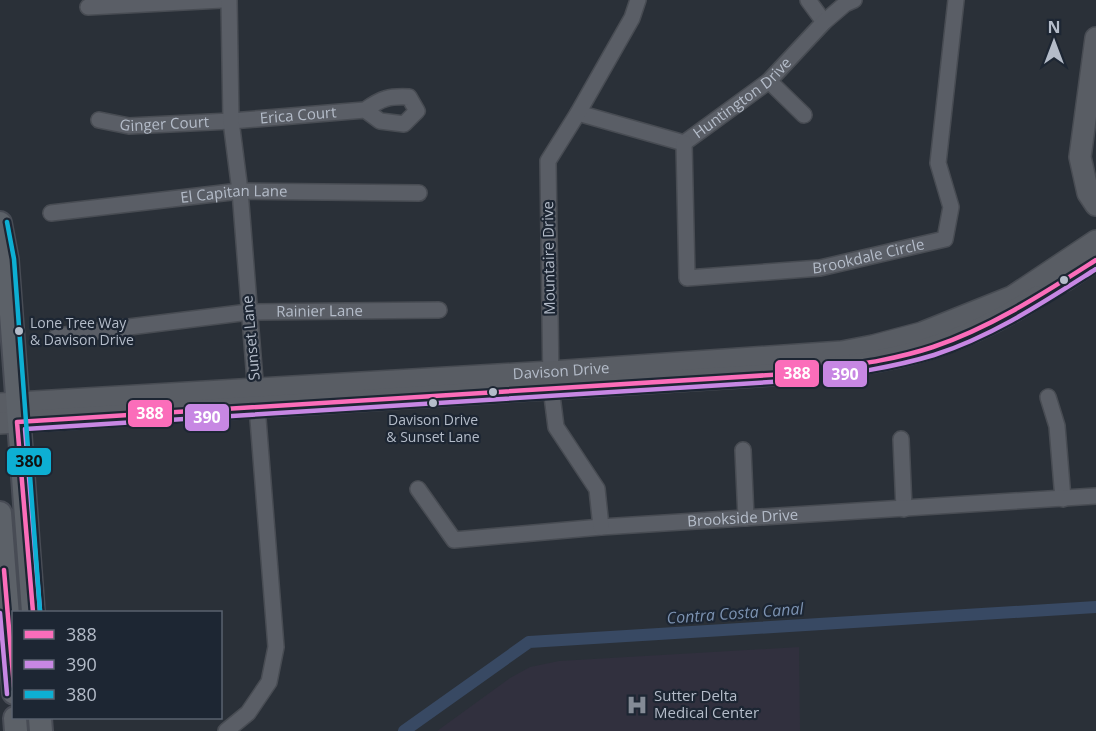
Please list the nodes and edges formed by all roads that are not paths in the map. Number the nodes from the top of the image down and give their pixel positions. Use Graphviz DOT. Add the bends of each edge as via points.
graph roads {
  1 [pos="222,0"];
  2 [pos="229,0"];
  3 [pos="638,0"];
  4 [pos="808,0"];
  5 [pos="854,0"];
  6 [pos="956,0"];
  7 [pos="88,7"];
  8 [pos="824,22"];
  9 [pos="1096,38"];
  10 [pos="769,81"];
  11 [pos="1091,103"];
  12 [pos="365,110"];
  13 [pos="578,113"];
  14 [pos="804,115"];
  15 [pos="99,120"];
  16 [pos="231,122"];
  17 [pos="684,143"];
  18 [pos="240,191"];
  19 [pos="419,193"];
  20 [pos="1096,205"];
  21 [pos="51,213"];
  22 [pos="0,223"];
  23 [pos="1096,241"];
  24 [pos="1096,260"];
  25 [pos="439,310"];
  26 [pos="249,312"];
  27 [pos="57,336"];
  28 [pos="551,380"];
  29 [pos="1048,397"];
  30 [pos="256,398"];
  31 [pos="8,413"];
  32 [pos="901,439"];
  33 [pos="743,450"];
  34 [pos="418,489"];
  35 [pos="1096,496"];
  36 [pos="1063,499"];
  37 [pos="904,509"];
  38 [pos="0,513"];
  39 [pos="746,518"];
  40 [pos="601,528"];
  41 [pos="5,588"];
  42 [pos="23,611"];
  43 [pos="33,611"];
  44 [pos="12,670"];
  45 [pos="226,731"];
  1 -- 7 [label="street"];
  2 -- 16 [label="street, Sunset Lane"];
  3 -- 13 [label="street, Mountaire Drive" via="632,18"];
  4 -- 8 [label="street"];
  5 -- 8 [label="street, Huntington Drive"];
  6 -- 17 [label="street, Brookdale Circle" via="938,163 951,207 945,239 820,268 687,278"];
  8 -- 10 [label="street, Huntington Drive"];
  9 -- 11 [label="main road"];
  10 -- 14 [label="street"];
  10 -- 17 [label="street, Huntington Drive"];
  11 -- 20 [label="main road" via="1080,157 1088,193"];
  12 -- 16 [label="street, Erica Court"];
  13 -- 17 [label="street, Huntington Drive"];
  13 -- 28 [label="street, Mountaire Drive" via="548,161"];
  15 -- 16 [label="street, Ginger Court" via="129,126"];
  16 -- 18 [label="street, Sunset Lane"];
  18 -- 19 [label="street, El Capitan Lane"];
  18 -- 21 [label="street, El Capitan Lane"];
  18 -- 26 [label="street, Sunset Lane"];
  22 -- 31 [label="main road" via="7,260"];
  23 -- 28 [label="main road, Davison Drive" via="1012,297 922,333 873,346"];
  24 -- 28 [label="main road, Davison Drive" via="1011,314 934,347 878,361 802,373"];
  25 -- 26 [label="street, Rainier Lane"];
  26 -- 27 [label="street, Rainier Lane"];
  26 -- 30 [label="street, Sunset Lane"];
  28 -- 30 [label="main road, Davison Drive"];
  28 -- 40 [label="street, Mountaire Drive" via="556,427 597,489"];
  29 -- 36 [label="street" via="1057,426"];
  30 -- 31 [label="main road, Davison Drive"];
  30 -- 45 [label="street, Sunset Lane" via="276,646 269,682 248,713"];
  31 -- 43 [label="main road"];
  32 -- 37 [label="street"];
  33 -- 39 [label="street"];
  34 -- 40 [label="street, Brookside Drive" via="454,540"];
  35 -- 36 [label="street, Brookside Drive"];
  36 -- 37 [label="street, Brookside Drive"];
  37 -- 39 [label="street, Brookside Drive"];
  38 -- 41 [label="main road"];
  39 -- 40 [label="street, Brookside Drive"];
  41 -- 42 [label="main road" via="18,593"];
  41 -- 44 [label="main road"];
}
